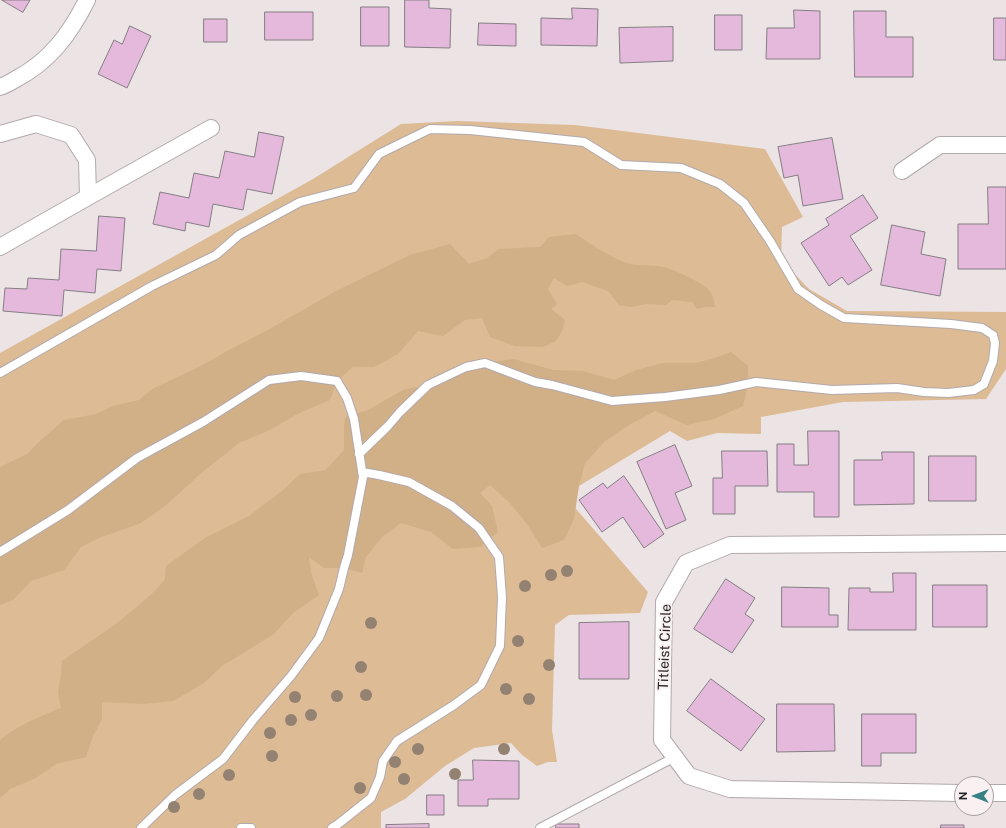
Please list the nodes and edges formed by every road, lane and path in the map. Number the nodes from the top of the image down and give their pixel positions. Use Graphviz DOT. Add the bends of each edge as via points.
graph roads {
  1 [pos="87,0"];
  2 [pos="0,87"];
  3 [pos="211,128"];
  4 [pos="0,134"];
  5 [pos="1006,145"];
  6 [pos="902,170"];
  7 [pos="88,197"];
  8 [pos="0,247"];
  9 [pos="0,373"];
  10 [pos="359,454"];
  11 [pos="362,472"];
  12 [pos="1006,543"];
  13 [pos="0,552"];
  14 [pos="675,757"];
  15 [pos="954,793"];
  16 [pos="994,793"];
  17 [pos="1006,793"];
  18 [pos="141,828"];
  19 [pos="241,828"];
  20 [pos="251,828"];
  21 [pos="332,828"];
  22 [pos="540,828"];
  1 -- 2 [label="street" via="63,40 42,62 26,74"];
  3 -- 7 [label="street"];
  4 -- 7 [label="street" via="36,124 71,135 87,160"];
  5 -- 6 [label="street" via="940,145"];
  7 -- 8 [label="street"];
  9 -- 10 [label="lane" via="152,286 216,255 239,235 300,202 354,188 379,154 430,129 470,130 584,142 621,165 680,168 720,184 744,203 798,289 844,318 982,328 993,335 995,343 993,361 984,384 974,390 948,393 897,388 832,390 756,382 719,390 612,401 535,382 485,363 466,367 428,385"];
  10 -- 11 [label="lane"];
  10 -- 13 [label="lane" via="354,420 347,398 337,381 301,376 269,380 203,422 137,458 68,510"];
  11 -- 18 [label="lane" via="346,562 339,589 319,638 223,759 175,795"];
  11 -- 21 [label="lane" via="409,482 452,506 479,528 498,557 502,597 500,646 481,685 398,741 383,761 372,798"];
  12 -- 14 [label="street, Titleist Circle" via="730,545 686,563 664,602 662,740"];
  14 -- 15 [label="street, Titleist Circle" via="688,776 730,790"];
  14 -- 22 [label="lane"];
  16 -- 17 [label="street"];
  19 -- 20 [label="lane"];
}
